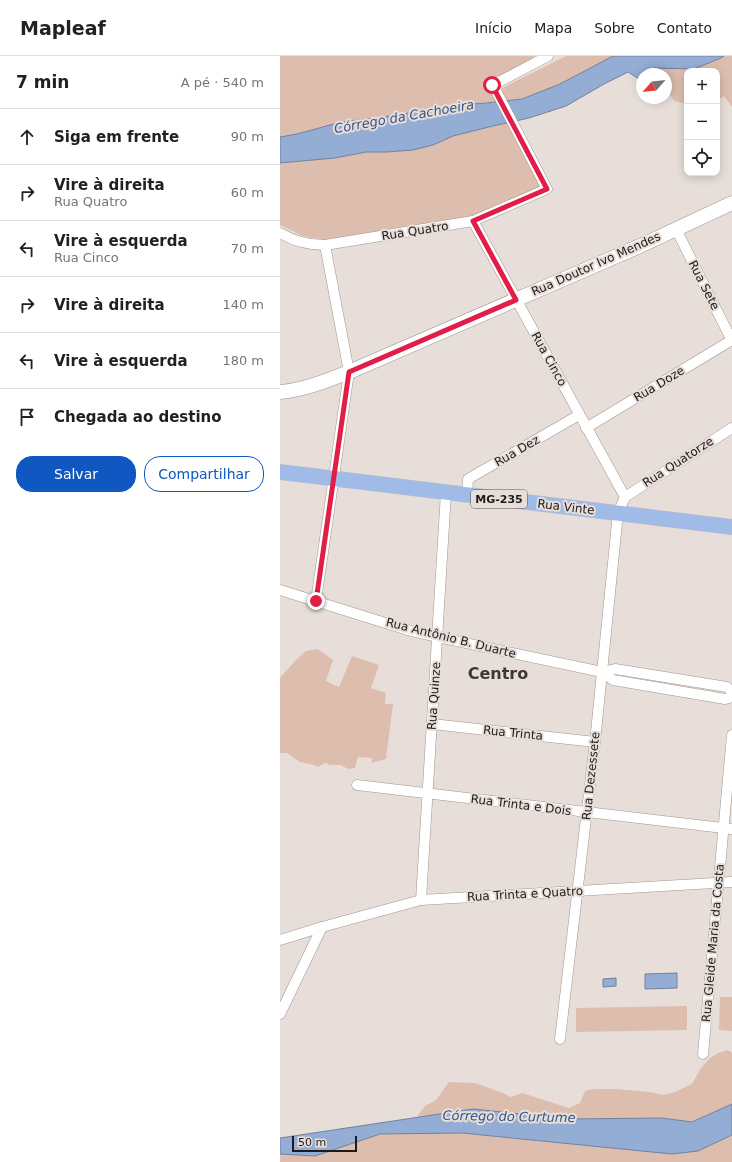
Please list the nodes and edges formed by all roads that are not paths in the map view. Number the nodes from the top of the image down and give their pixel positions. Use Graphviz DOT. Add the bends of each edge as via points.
graph roads {
  1 [pos="548,56"];
  2 [pos="732,203"];
  3 [pos="473,221"];
  4 [pos="676,229"];
  5 [pos="280,233"];
  6 [pos="325,245"];
  7 [pos="516,300"];
  8 [pos="731,343"];
  9 [pos="349,372"];
  10 [pos="280,392"];
  11 [pos="579,414"];
  12 [pos="586,428"];
  13 [pos="732,428"];
  14 [pos="280,472"];
  15 [pos="333,478"];
  16 [pos="446,492"];
  17 [pos="467,495"];
  18 [pos="625,497"];
  19 [pos="618,513"];
  20 [pos="732,518"];
  21 [pos="725,526"];
  22 [pos="280,590"];
  23 [pos="316,601"];
  24 [pos="437,637"];
  25 [pos="602,672"];
  26 [pos="732,692"];
  27 [pos="732,697"];
  28 [pos="432,724"];
  29 [pos="732,736"];
  30 [pos="595,742"];
  31 [pos="730,774"];
  32 [pos="357,786"];
  33 [pos="428,794"];
  34 [pos="587,812"];
  35 [pos="728,829"];
  36 [pos="719,882"];
  37 [pos="732,882"];
  38 [pos="578,891"];
  39 [pos="421,900"];
  40 [pos="322,927"];
  41 [pos="280,940"];
  42 [pos="280,1014"];
  43 [pos="560,1039"];
  44 [pos="703,1054"];
  1 -- 3 [label="street, Rua Quatro" via="492,85 547,189"];
  2 -- 4 [label="street, Rua Doutor Ivo Mendes"];
  3 -- 6 [label="street, Rua Quatro"];
  3 -- 7 [label="street, Rua Cinco"];
  4 -- 7 [label="street, Rua Doutor Ivo Mendes"];
  4 -- 8 [label="street, Rua Sete"];
  5 -- 6 [label="street, Rua Quatro" via="304,244"];
  6 -- 9 [label="street"];
  7 -- 9 [label="street, Rua Doutor Ivo Mendes"];
  7 -- 11 [label="street, Rua Cinco"];
  8 -- 12 [label="street, Rua Doze"];
  9 -- 10 [label="street, Rua Doutor Ivo Mendes" via="320,384"];
  9 -- 15 [label="street"];
  11 -- 12 [label="street, Rua Cinco"];
  11 -- 17 [label="street, Rua Dez" via="468,479"];
  12 -- 18 [label="street, Rua Cinco"];
  13 -- 18 [label="street, Rua Quatorze"];
  14 -- 15 [label="main road, Rua Vinte / MG-235"];
  15 -- 16 [label="main road, Rua Vinte / MG-235"];
  15 -- 23 [label="street"];
  16 -- 17 [label="main road, Rua Vinte / MG-235"];
  16 -- 24 [label="street, Rua Quinze"];
  17 -- 19 [label="main road, Rua Vinte / MG-235"];
  18 -- 19 [label="street, Rua Dezessete"];
  19 -- 21 [label="main road, Rua Vinte / MG-235"];
  19 -- 25 [label="street, Rua Dezessete"];
  20 -- 21 [label="main road, MG-235"];
  22 -- 23 [label="street, Rua Antônio B. Duarte"];
  23 -- 24 [label="street, Rua Antônio B. Duarte"];
  24 -- 25 [label="street, Rua Antônio B. Duarte"];
  24 -- 28 [label="street, Rua Quinze"];
  25 -- 26 [label="street, Rua Antônio B. Duarte" via="615,669 726,687"];
  25 -- 27 [label="street, Rua Antônio B. Duarte" via="613,680 725,699"];
  25 -- 30 [label="street, Rua Dezessete"];
  28 -- 30 [label="street, Rua Trinta"];
  28 -- 33 [label="street, Rua Quinze"];
  29 -- 31 [label="street, Rua Gleide Maria da Costa"];
  30 -- 34 [label="street, Rua Dezessete"];
  31 -- 35 [label="street, Rua Gleide Maria da Costa"];
  32 -- 33 [label="street, Rua Trinta e Dois"];
  33 -- 34 [label="street, Rua Trinta e Dois"];
  33 -- 39 [label="street, Rua Quinze"];
  34 -- 35 [label="street, Rua Trinta e Dois"];
  34 -- 38 [label="street, Rua Dezessete"];
  35 -- 36 [label="street, Rua Gleide Maria da Costa"];
  36 -- 37 [label="street, Rua Trinta e Quatro"];
  36 -- 38 [label="street, Rua Trinta e Quatro"];
  36 -- 44 [label="street, Rua Gleide Maria da Costa"];
  38 -- 39 [label="street, Rua Trinta e Quatro"];
  38 -- 43 [label="street, Rua Dezessete"];
  39 -- 40 [label="street, Rua Trinta e Quatro"];
  40 -- 41 [label="street, Rua Trinta e Quatro"];
  40 -- 42 [label="street"];
}
